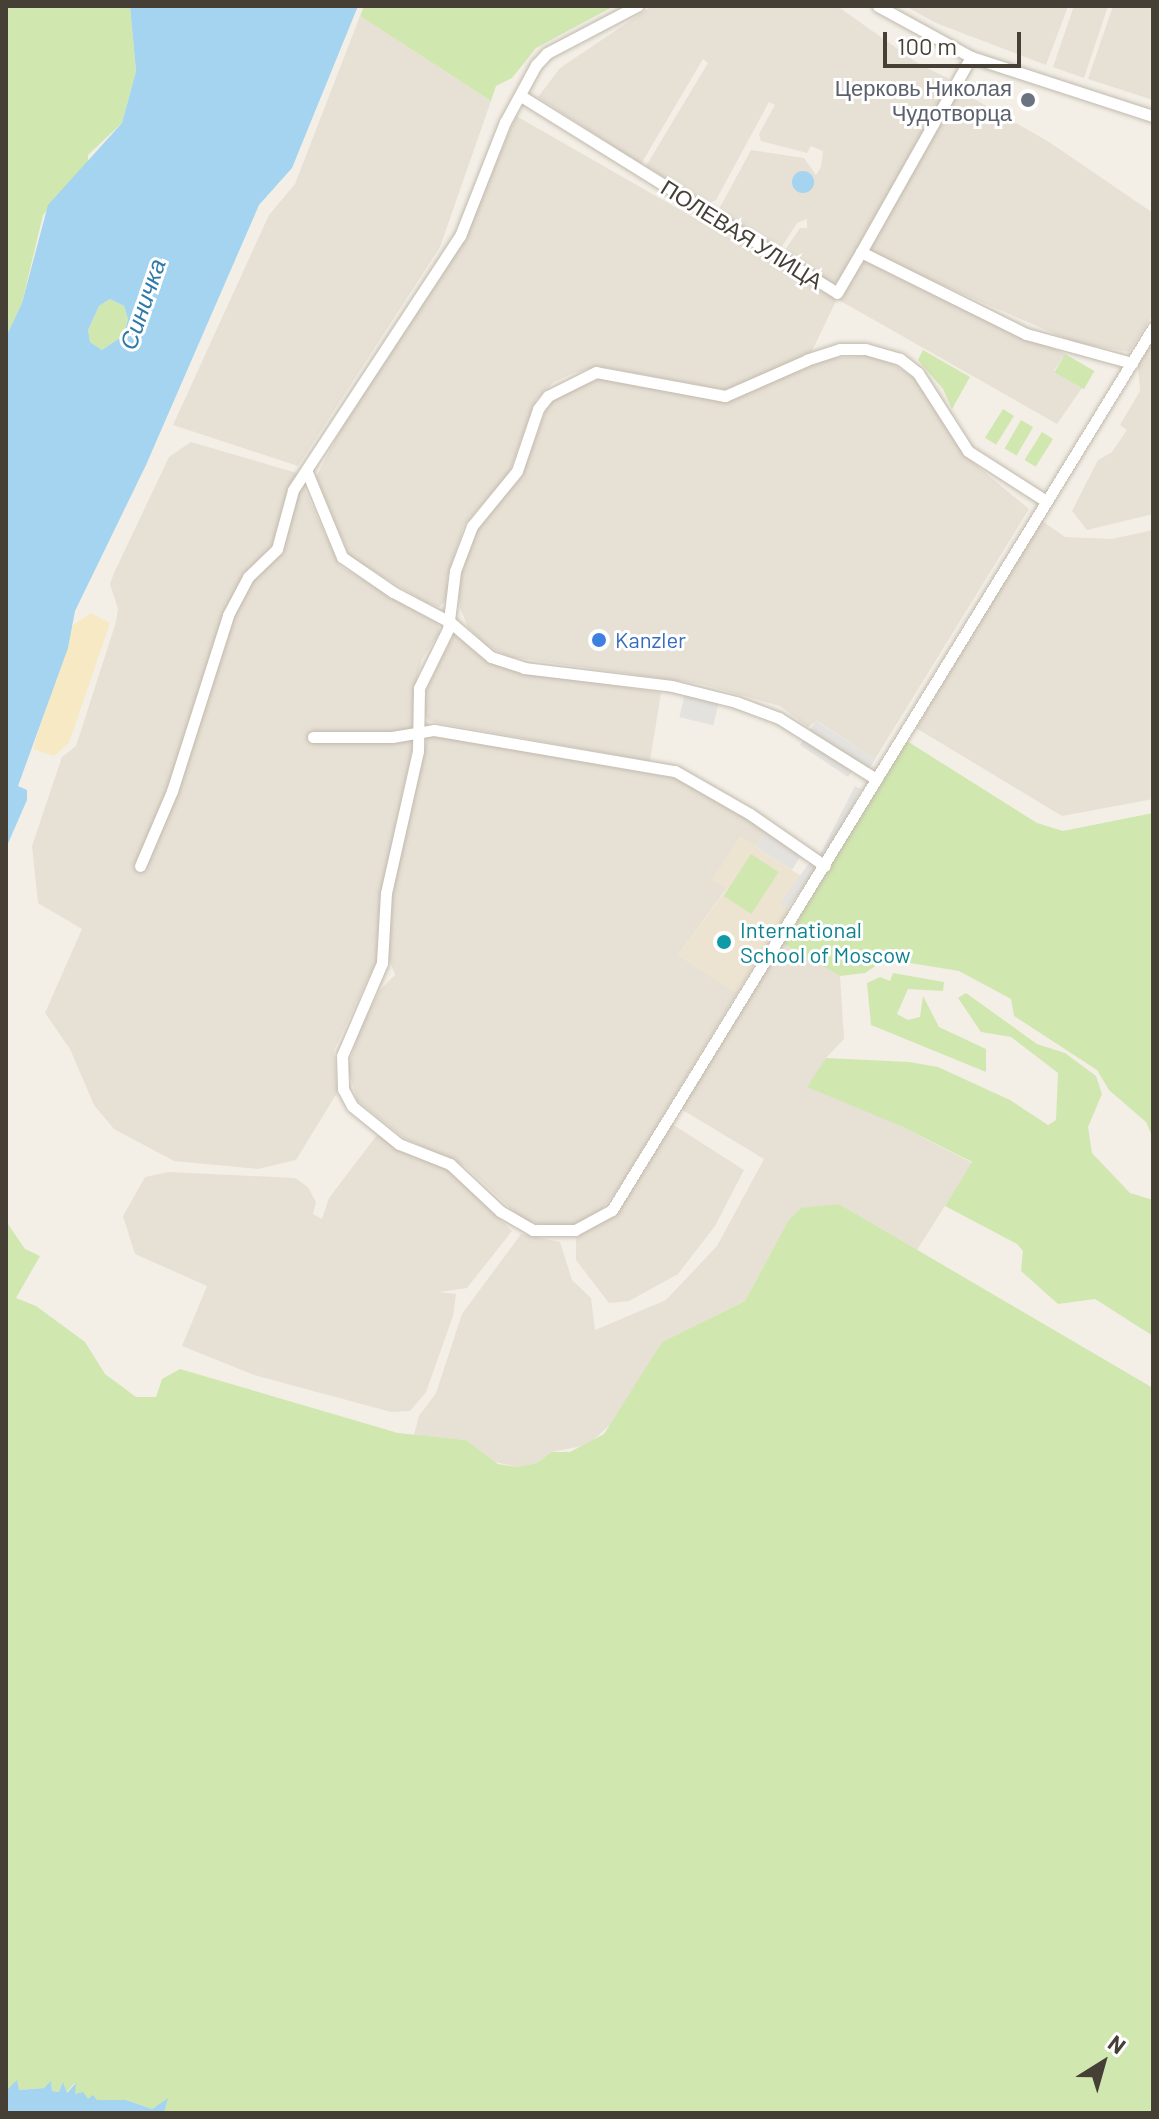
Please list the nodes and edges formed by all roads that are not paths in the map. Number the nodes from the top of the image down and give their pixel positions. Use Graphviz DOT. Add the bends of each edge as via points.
graph roads {
  1 [pos="637,6"];
  2 [pos="878,6"];
  3 [pos="971,57"];
  4 [pos="521,96"];
  5 [pos="1153,116"];
  6 [pos="861,252"];
  7 [pos="1153,328"];
  8 [pos="1132,363"];
  9 [pos="307,472"];
  10 [pos="1046,501"];
  11 [pos="450,622"];
  12 [pos="418,734"];
  13 [pos="313,737"];
  14 [pos="876,779"];
  15 [pos="140,866"];
  16 [pos="825,866"];
  1 -- 4 [label="street" via="547,53"];
  2 -- 3 [label="street"];
  3 -- 5 [label="street"];
  3 -- 6 [label="street"];
  4 -- 6 [label="street, ПОЛЕВАЯ УЛИЦА" via="837,293"];
  4 -- 9 [label="street" via="505,122 460,236"];
  6 -- 8 [label="street" via="1026,334"];
  7 -- 8 [label="street"];
  8 -- 10 [label="street"];
  9 -- 11 [label="street" via="342,557"];
  9 -- 15 [label="street" via="293,490 277,549 248,577 228,615 172,791"];
  10 -- 11 [label="street" via="968,451 918,373 889,355 840,349 725,396 596,372 558,389 538,409 517,471 472,526 455,571"];
  10 -- 14 [label="street"];
  11 -- 12 [label="street" via="422,678"];
  11 -- 14 [label="street" via="481,651 524,668 672,686 756,709"];
  12 -- 13 [label="street"];
  12 -- 16 [label="street" via="434,730 513,739 684,774"];
  12 -- 16 [label="street" via="386,893 380,971 344,1047 343,1089 352,1106 392,1139 450,1164 500,1211 533,1230 575,1230 606,1216 618,1203"];
  14 -- 16 [label="street"];
}
